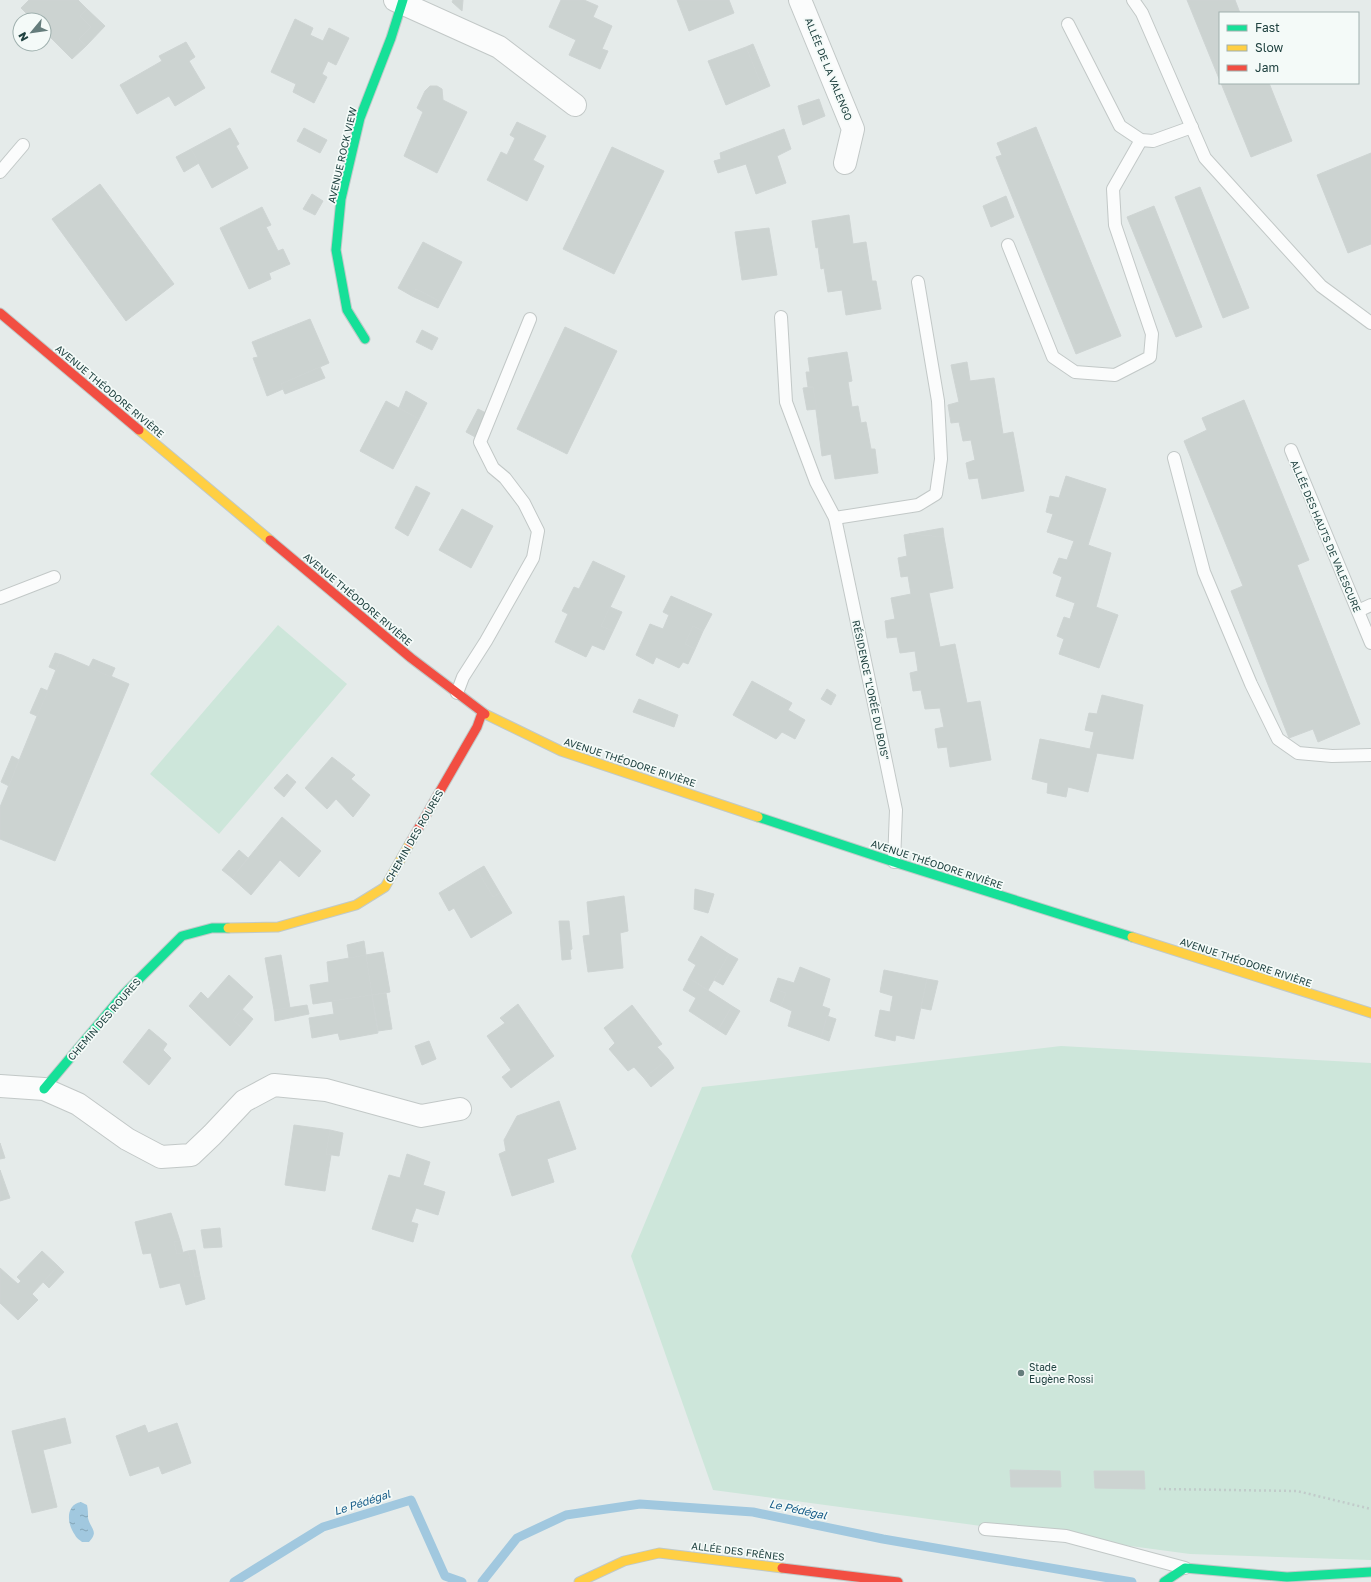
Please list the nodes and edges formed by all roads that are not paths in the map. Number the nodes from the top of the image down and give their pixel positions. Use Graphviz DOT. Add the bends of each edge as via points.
graph roads {
  1 [pos="800,0"];
  2 [pos="1133,0"];
  3 [pos="400,1"];
  4 [pos="1068,24"];
  5 [pos="575,105"];
  6 [pos="1192,127"];
  7 [pos="1141,140"];
  8 [pos="23,144"];
  9 [pos="845,163"];
  10 [pos="0,172"];
  11 [pos="1008,245"];
  12 [pos="918,282"];
  13 [pos="0,313"];
  14 [pos="781,317"];
  15 [pos="530,320"];
  16 [pos="1371,323"];
  17 [pos="365,339"];
  18 [pos="1291,450"];
  19 [pos="1174,458"];
  20 [pos="835,518"];
  21 [pos="54,577"];
  22 [pos="0,598"];
  23 [pos="1371,605"];
  24 [pos="1358,611"];
  25 [pos="1371,643"];
  26 [pos="457,693"];
  27 [pos="482,713"];
  28 [pos="1371,755"];
  29 [pos="894,862"];
  30 [pos="1371,1013"];
  31 [pos="0,1086"];
  32 [pos="44,1089"];
  33 [pos="460,1109"];
  34 [pos="985,1529"];
  35 [pos="1185,1568"];
  36 [pos="1371,1572"];
  37 [pos="579,1582"];
  38 [pos="898,1582"];
  39 [pos="1164,1582"];
  1 -- 9 [label="street, ALLÉE DE LA VALENGO" via="853,128"];
  2 -- 6 [label="lane" via="1142,13"];
  3 -- 5 [label="street" via="498,47"];
  3 -- 17 [label="main road, AVENUE ROCK VIEW" via="391,38 360,118 341,199 336,250 347,310"];
  4 -- 7 [label="lane" via="1120,126"];
  6 -- 7 [label="lane" via="1153,141"];
  6 -- 16 [label="lane" via="1205,158 1321,286"];
  7 -- 11 [label="lane" via="1113,189 1115,225 1152,334 1150,357 1115,375 1075,372 1053,357"];
  8 -- 10 [label="lane"];
  12 -- 20 [label="lane" via="938,401 941,459 936,494 918,505"];
  13 -- 26 [label="main road, AVENUE THÉODORE RIVIÈRE" via="411,658"];
  14 -- 20 [label="lane, RÉSIDENCE \"L'ORÉE DU BOIS\"" via="786,402 816,482"];
  15 -- 26 [label="lane" via="480,442 486,458 524,503 538,531 533,558 463,677"];
  18 -- 24 [label="lane, ALLÉE DES HAUTS DE VALESCURE"];
  19 -- 28 [label="lane" via="1204,572 1251,684 1278,738 1298,753 1332,756"];
  20 -- 29 [label="lane, RÉSIDENCE \"L'ORÉE DU BOIS\"" via="896,810"];
  21 -- 22 [label="lane"];
  23 -- 24 [label="lane"];
  24 -- 25 [label="lane, ALLÉE DES HAUTS DE VALESCURE"];
  26 -- 27 [label="main road, AVENUE THÉODORE RIVIÈRE"];
  27 -- 29 [label="main road, AVENUE THÉODORE RIVIÈRE" via="561,751"];
  27 -- 32 [label="main road, CHEMIN DES ROURES" via="477,727 385,887 356,905 278,927 212,928 182,936 123,994"];
  29 -- 30 [label="main road, AVENUE THÉODORE RIVIÈRE"];
  31 -- 32 [label="street"];
  32 -- 33 [label="street" via="78,1104 127,1139 161,1157 191,1154 244,1101 274,1085 326,1090 421,1116"];
  34 -- 35 [label="lane" via="1066,1536"];
  35 -- 36 [label="main road" via="1287,1577"];
  35 -- 39 [label="main road"];
  37 -- 38 [label="main road, ALLÉE DES FRÊNES" via="624,1561 659,1553"];
}
